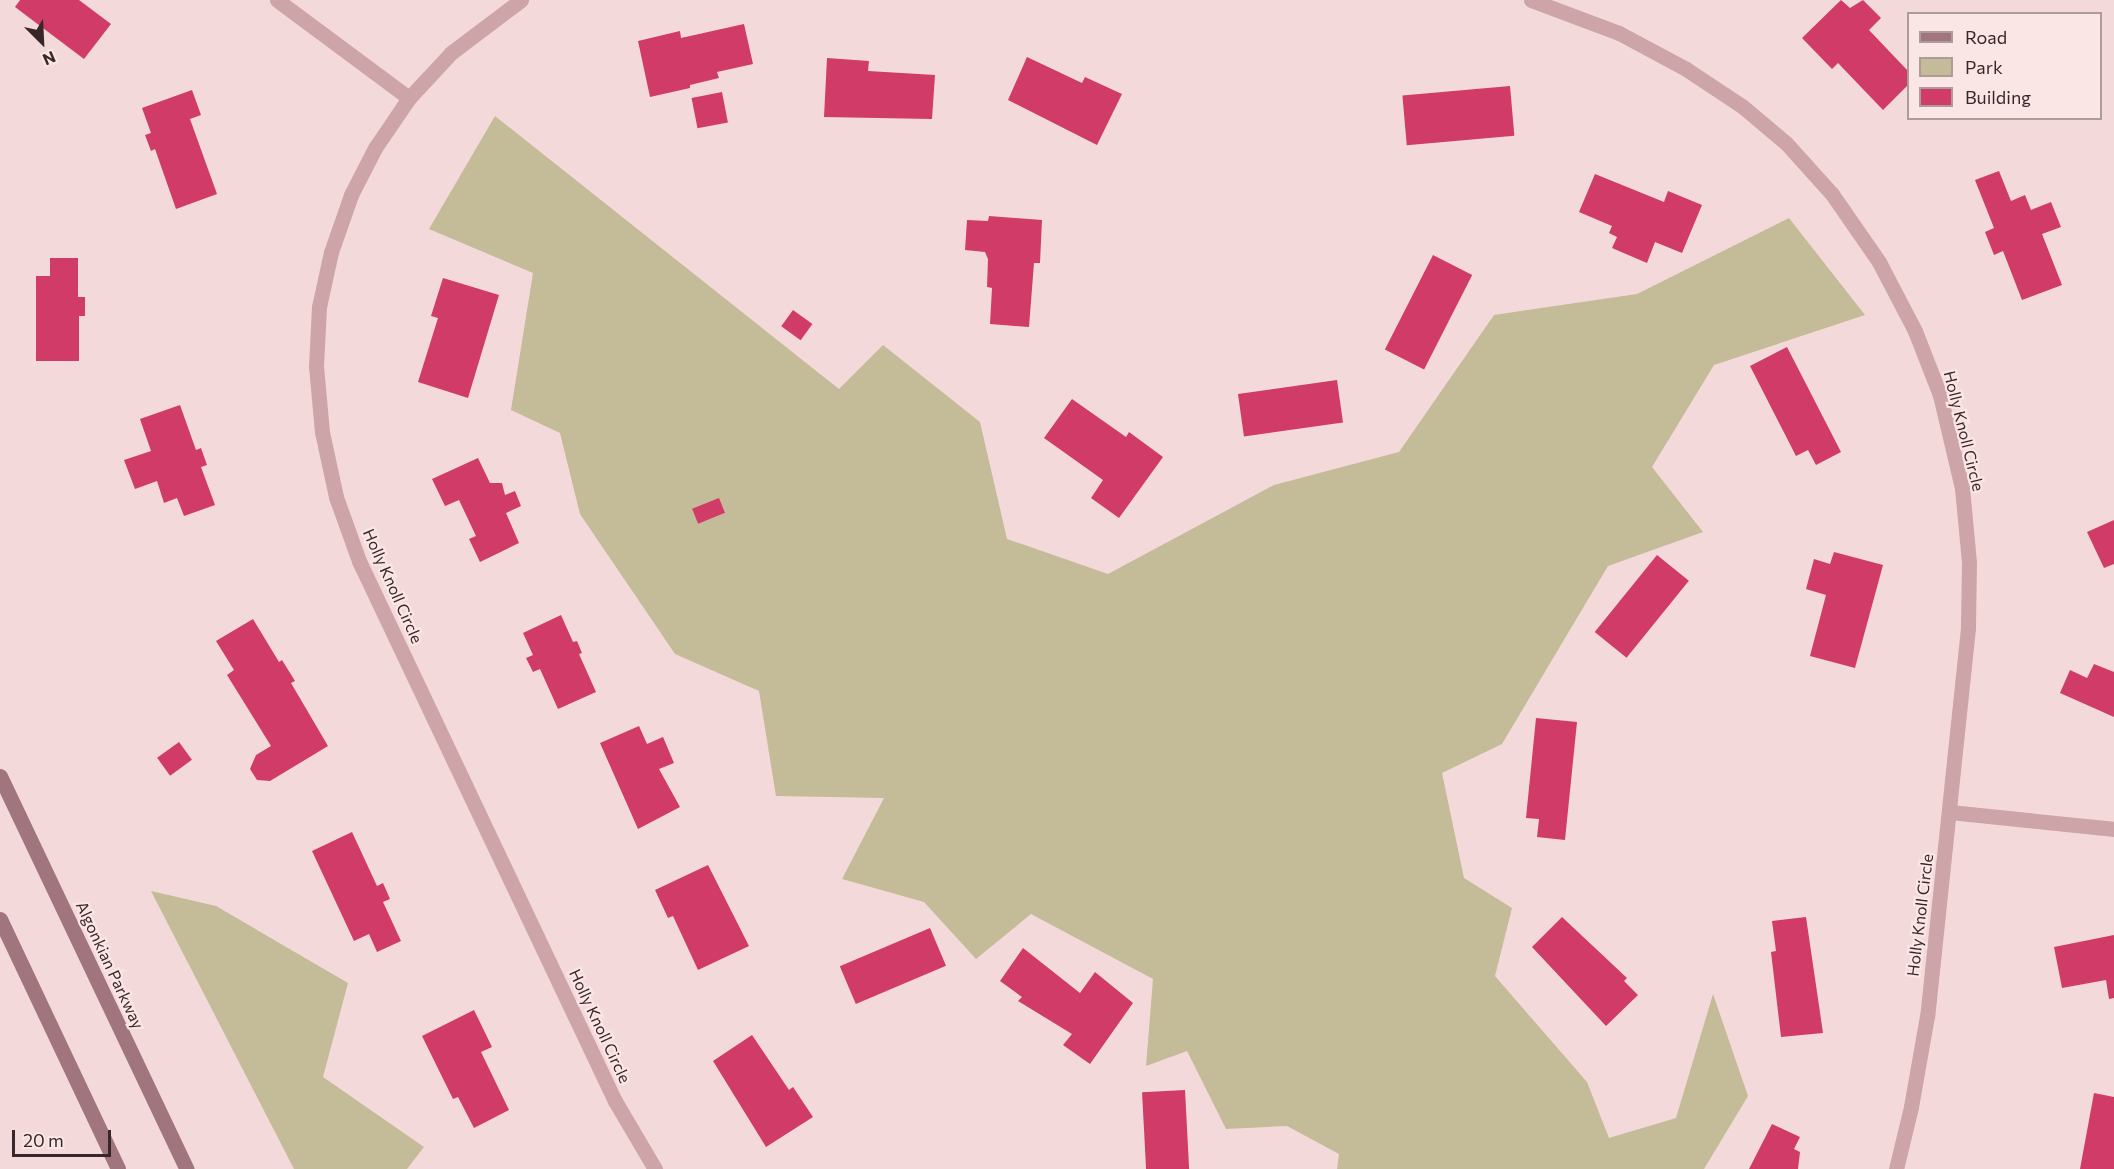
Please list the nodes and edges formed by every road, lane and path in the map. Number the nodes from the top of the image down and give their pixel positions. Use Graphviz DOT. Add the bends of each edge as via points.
graph roads {
  1 [pos="277,0"];
  2 [pos="520,0"];
  3 [pos="1531,0"];
  4 [pos="409,99"];
  5 [pos="0,776"];
  6 [pos="1950,812"];
  7 [pos="2114,829"];
  8 [pos="0,920"];
  9 [pos="118,1169"];
  10 [pos="187,1169"];
  11 [pos="655,1169"];
  12 [pos="1896,1169"];
  1 -- 4 [label="street"];
  2 -- 4 [label="street, Holly Knoll Circle" via="451,53"];
  3 -- 6 [label="street, Holly Knoll Circle" via="1619,33 1686,69 1742,106 1786,143 1839,204 1879,262 1910,321 1940,395 1962,488 1970,562 1968,628"];
  4 -- 11 [label="street, Holly Knoll Circle" via="375,148 351,195 331,252 319,307 316,366 321,432 336,497 359,561 615,1101"];
  5 -- 10 [label="main road, Algonkian Parkway"];
  6 -- 7 [label="street"];
  6 -- 12 [label="street, Holly Knoll Circle" via="1927,1016"];
  8 -- 9 [label="main road"];
}
